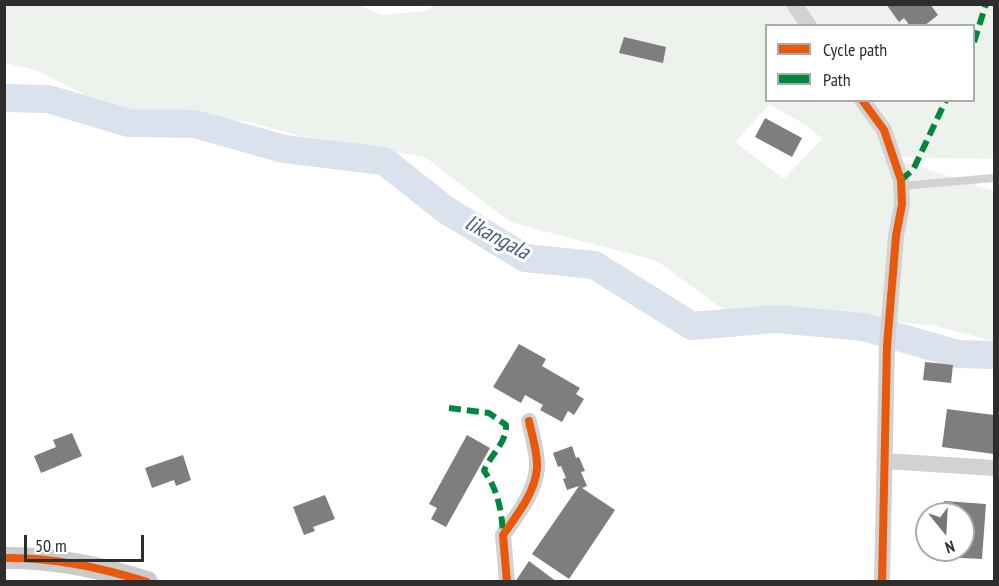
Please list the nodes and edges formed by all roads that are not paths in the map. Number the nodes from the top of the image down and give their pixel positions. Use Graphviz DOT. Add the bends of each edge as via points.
graph roads {
  1 [pos="794,4"];
  2 [pos="807,24"];
  3 [pos="863,102"];
  4 [pos="994,178"];
  5 [pos="901,186"];
  6 [pos="530,421"];
  7 [pos="884,461"];
  8 [pos="994,468"];
  9 [pos="4,558"];
  10 [pos="147,582"];
  11 [pos="507,582"];
  12 [pos="882,582"];
  1 -- 2 [label="street"];
  3 -- 5 [label="street" via="884,130"];
  4 -- 5 [label="lane"];
  5 -- 7 [label="street" via="890,305"];
  6 -- 11 [label="street" via="537,467 533,487 503,535"];
  7 -- 8 [label="street"];
  7 -- 12 [label="street"];
  9 -- 10 [label="street" via="70,562"];
}
